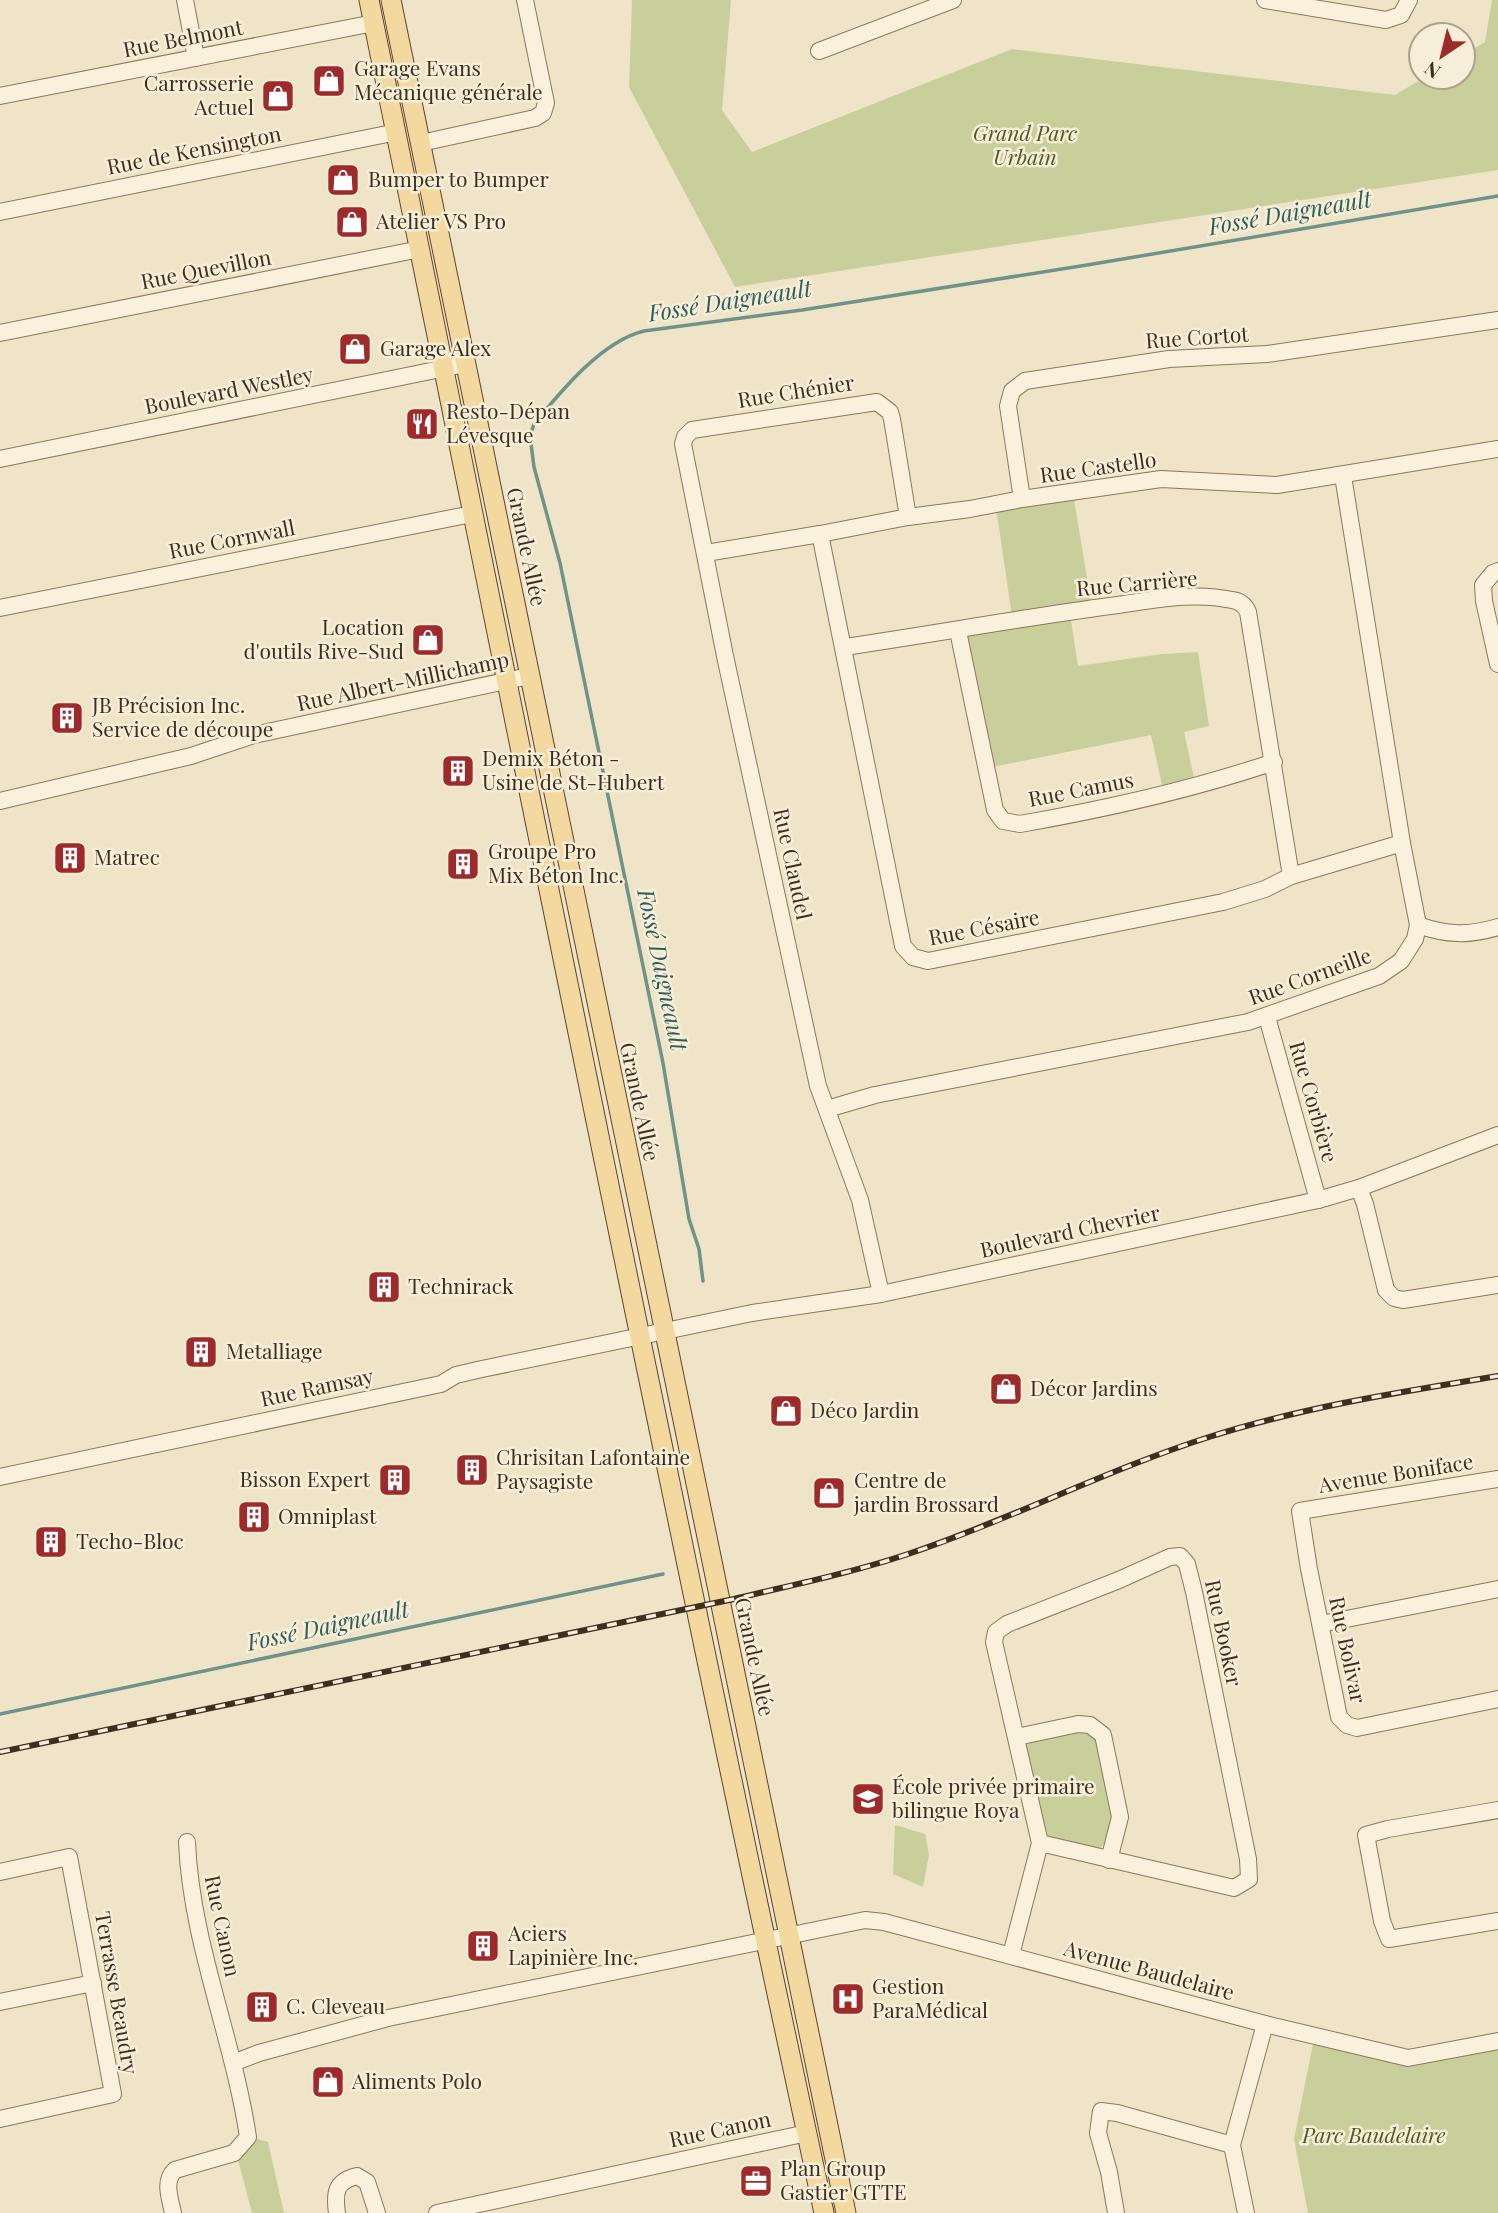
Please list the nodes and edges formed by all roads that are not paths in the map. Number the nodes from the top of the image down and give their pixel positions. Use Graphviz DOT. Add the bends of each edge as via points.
graph roads {
  1 [pos="185,0"];
  2 [pos="369,0"];
  3 [pos="391,0"];
  4 [pos="525,0"];
  5 [pos="953,0"];
  6 [pos="1265,0"];
  7 [pos="1409,0"];
  8 [pos="374,23"];
  9 [pos="819,51"];
  10 [pos="196,58"];
  11 [pos="0,96"];
  12 [pos="397,132"];
  13 [pos="421,143"];
  14 [pos="0,212"];
  15 [pos="420,249"];
  16 [pos="1498,320"];
  17 [pos="0,333"];
  18 [pos="465,364"];
  19 [pos="442,369"];
  20 [pos="685,437"];
  21 [pos="1498,449"];
  22 [pos="0,459"];
  23 [pos="1343,476"];
  24 [pos="1022,499"];
  25 [pos="472,514"];
  26 [pos="908,517"];
  27 [pos="820,534"];
  28 [pos="706,553"];
  29 [pos="1498,571"];
  30 [pos="0,608"];
  31 [pos="958,631"];
  32 [pos="844,647"];
  33 [pos="1498,664"];
  34 [pos="529,676"];
  35 [pos="506,682"];
  36 [pos="1274,762"];
  37 [pos="0,802"];
  38 [pos="1402,843"];
  39 [pos="1292,876"];
  40 [pos="1418,925"];
  41 [pos="1498,927"];
  42 [pos="1267,1017"];
  43 [pos="827,1109"];
  44 [pos="1498,1135"];
  45 [pos="1359,1188"];
  46 [pos="1318,1200"];
  47 [pos="1498,1285"];
  48 [pos="881,1294"];
  49 [pos="664,1332"];
  50 [pos="641,1337"];
  51 [pos="0,1477"];
  52 [pos="1498,1479"];
  53 [pos="1300,1511"];
  54 [pos="1498,1588"];
  55 [pos="1321,1624"];
  56 [pos="1498,1699"];
  57 [pos="1017,1737"];
  58 [pos="1498,1810"];
  59 [pos="187,1842"];
  60 [pos="1040,1843"];
  61 [pos="1109,1860"];
  62 [pos="0,1871"];
  63 [pos="1498,1921"];
  64 [pos="790,1935"];
  65 [pos="766,1940"];
  66 [pos="1011,1955"];
  67 [pos="93,1983"];
  68 [pos="0,2002"];
  69 [pos="1265,2024"];
  70 [pos="1498,2041"];
  71 [pos="233,2063"];
  72 [pos="0,2119"];
  73 [pos="807,2133"];
  74 [pos="1232,2145"];
  75 [pos="173,2213"];
  76 [pos="337,2213"];
  77 [pos="377,2213"];
  78 [pos="437,2213"];
  79 [pos="824,2213"];
  80 [pos="846,2213"];
  81 [pos="1116,2213"];
  82 [pos="1247,2213"];
  1 -- 10 [label="street"];
  2 -- 8 [label="main road"];
  3 -- 13 [label="main road, Grande Allée"];
  4 -- 13 [label="street" via="546,103 543,113"];
  5 -- 9 [label="street"];
  6 -- 7 [label="street" via="1386,20 1401,15"];
  8 -- 10 [label="street, Rue Belmont"];
  8 -- 12 [label="main road"];
  10 -- 11 [label="street, Rue Belmont"];
  12 -- 14 [label="street, Rue de Kensington"];
  12 -- 15 [label="main road"];
  13 -- 18 [label="main road, Grande Allée"];
  15 -- 17 [label="street, Rue Quevillon"];
  15 -- 19 [label="main road"];
  16 -- 24 [label="street, Rue Cortot" via="1267,354 1169,359 1027,380 1015,387 1008,404"];
  18 -- 19 [label="street, Boulevard Westley"];
  18 -- 34 [label="main road, Grande Allée"];
  19 -- 22 [label="street, Boulevard Westley"];
  19 -- 25 [label="main road"];
  20 -- 26 [label="street, Rue Chénier" via="692,430 877,402 892,419"];
  20 -- 28 [label="street, Rue Claudel"];
  21 -- 23 [label="street, Rue Castello"];
  23 -- 24 [label="street, Rue Castello" via="1277,485 1161,479"];
  23 -- 38 [label="street"];
  24 -- 26 [label="street, Rue Castello"];
  25 -- 30 [label="street, Rue Cornwall"];
  25 -- 35 [label="main road"];
  26 -- 27 [label="street, Rue Castello"];
  27 -- 28 [label="street, Rue Castello"];
  27 -- 32 [label="street, Rue Césaire"];
  28 -- 43 [label="street, Rue Claudel" via="818,1086"];
  29 -- 33 [label="street" via="1483,585"];
  31 -- 32 [label="street, Rue Carrière"];
  31 -- 36 [label="street, Rue Carrière" via="1179,597 1240,602 1248,612"];
  31 -- 36 [label="street, Rue Camus" via="995,810 1003,821 1020,824 1167,794"];
  32 -- 39 [label="street, Rue Césaire" via="903,946 913,957 928,961 1211,904"];
  34 -- 35 [label="street, Rue Albert-Millichamp"];
  34 -- 49 [label="main road, Grande Allée"];
  35 -- 37 [label="street, Rue Albert-Millichamp" via="254,734 191,756"];
  35 -- 50 [label="main road"];
  36 -- 39 [label="street, Rue Carrière"];
  38 -- 39 [label="street, Rue Césaire"];
  38 -- 40 [label="street"];
  40 -- 41 [label="street" via="1465,935"];
  40 -- 42 [label="street, Rue Corneille" via="1398,965"];
  42 -- 43 [label="street, Rue Corneille" via="875,1095"];
  42 -- 46 [label="street, Rue Corbière"];
  43 -- 48 [label="street, Rue Claudel" via="860,1200"];
  44 -- 45 [label="street, Boulevard Chevrier"];
  45 -- 46 [label="street, Boulevard Chevrier"];
  45 -- 47 [label="street" via="1386,1290 1394,1298"];
  46 -- 48 [label="street, Boulevard Chevrier"];
  48 -- 49 [label="street, Boulevard Chevrier" via="752,1313"];
  49 -- 50 [label="street, Boulevard Chevrier"];
  49 -- 64 [label="main road, Grande Allée"];
  50 -- 51 [label="street, Rue Ramsay"];
  50 -- 65 [label="main road"];
  52 -- 53 [label="street, Avenue Boniface"];
  53 -- 55 [label="street, Rue Bolivar"];
  54 -- 55 [label="street"];
  55 -- 56 [label="street, Rue Bolivar" via="1339,1717 1347,1725 1357,1728"];
  57 -- 60 [label="street, Rue Booker"];
  57 -- 61 [label="street" via="1078,1724 1090,1725 1103,1735 1120,1817"];
  57 -- 61 [label="street, Rue Booker" via="994,1642 996,1632 1180,1556 1195,1591 1249,1879 1234,1888"];
  58 -- 63 [label="street" via="1366,1835 1382,1921 1390,1940"];
  59 -- 71 [label="street, Rue Canon" via="195,1911"];
  60 -- 61 [label="street, Rue Booker"];
  60 -- 66 [label="street, Rue Booker"];
  62 -- 67 [label="street, Terrasse Beaudry" via="69,1857"];
  64 -- 65 [label="street, Avenue Baudelaire"];
  64 -- 66 [label="street, Avenue Baudelaire" via="878,1921"];
  64 -- 80 [label="main road, Grande Allée"];
  65 -- 71 [label="street, Avenue Baudelaire" via="388,2018"];
  65 -- 73 [label="main road"];
  66 -- 69 [label="street, Avenue Baudelaire"];
  67 -- 68 [label="street"];
  67 -- 72 [label="street, Terrasse Beaudry" via="113,2094"];
  69 -- 70 [label="street, Avenue Baudelaire" via="1408,2058"];
  69 -- 74 [label="street"];
  71 -- 75 [label="street, Rue Canon" via="248,2137 234,2153 175,2170 169,2176"];
  73 -- 78 [label="street, Rue Canon"];
  73 -- 79 [label="main road"];
  74 -- 81 [label="street" via="1101,2111 1098,2133"];
  74 -- 82 [label="street"];
  76 -- 77 [label="street" via="339,2184 357,2176 367,2182"];
}
